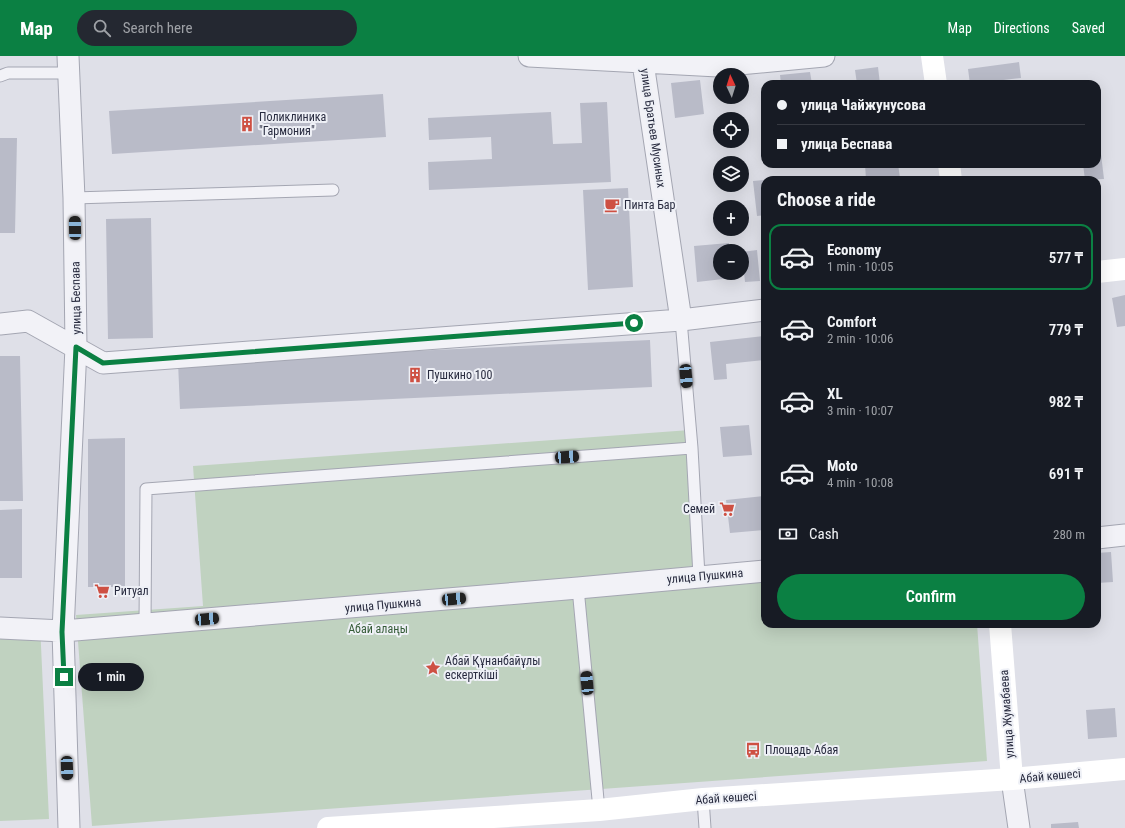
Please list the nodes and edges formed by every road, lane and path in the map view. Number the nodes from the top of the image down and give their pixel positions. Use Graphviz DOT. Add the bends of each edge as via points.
graph roads {
  1 [pos="529,56"];
  2 [pos="824,56"];
  3 [pos="932,56"];
  4 [pos="642,59"];
  5 [pos="68,65"];
  6 [pos="0,76"];
  7 [pos="935,80"];
  8 [pos="333,190"];
  9 [pos="74,198"];
  10 [pos="1125,269"];
  11 [pos="1101,272"];
  12 [pos="761,310"];
  13 [pos="681,320"];
  14 [pos="0,324"];
  15 [pos="76,347"];
  16 [pos="692,448"];
  17 [pos="1125,535"];
  18 [pos="1101,538"];
  19 [pos="761,570"];
  20 [pos="699,576"];
  21 [pos="578,588"];
  22 [pos="145,624"];
  23 [pos="0,628"];
  24 [pos="1000,628"];
  25 [pos="62,632"];
  26 [pos="1125,769"];
  27 [pos="1012,779"];
  28 [pos="703,799"];
  29 [pos="599,810"];
  30 [pos="382,826"];
  31 [pos="70,828"];
  32 [pos="328,828"];
  33 [pos="706,828"];
  34 [pos="1019,828"];
  1 -- 4 [label="street"];
  2 -- 4 [label="street" via="718,66 670,64"];
  3 -- 7 [label="main road"];
  4 -- 13 [label="street, улица Братьев Мусиных"];
  5 -- 6 [label="lane"];
  5 -- 9 [label="street, улица Беспава"];
  8 -- 9 [label="lane"];
  9 -- 15 [label="street, улица Беспава"];
  10 -- 11 [label="main road"];
  12 -- 13 [label="street"];
  13 -- 15 [label="street" via="103,363"];
  13 -- 16 [label="lane"];
  14 -- 15 [label="street" via="28,322"];
  15 -- 25 [label="street, улица Беспава"];
  16 -- 20 [label="lane"];
  16 -- 22 [label="lane" via="146,489"];
  17 -- 18 [label="street"];
  19 -- 20 [label="street, улица Пушкина"];
  20 -- 21 [label="street, улица Пушкина"];
  21 -- 22 [label="street, улица Пушкина"];
  21 -- 29 [label="lane"];
  22 -- 25 [label="street, улица Пушкина"];
  23 -- 25 [label="street, улица Пушкина"];
  24 -- 27 [label="main road, улица Жумабаева"];
  25 -- 31 [label="street, улица Беспава"];
  26 -- 27 [label="main road, Абай көшесі"];
  27 -- 28 [label="main road, Абай көшесі"];
  27 -- 34 [label="street, улица Жумабаева"];
  28 -- 29 [label="main road, Абай көшесі"];
  28 -- 33 [label="lane"];
  29 -- 30 [label="main road, Абай көшесі"];
  30 -- 32 [label="main road, Абай көшесі"];
}
